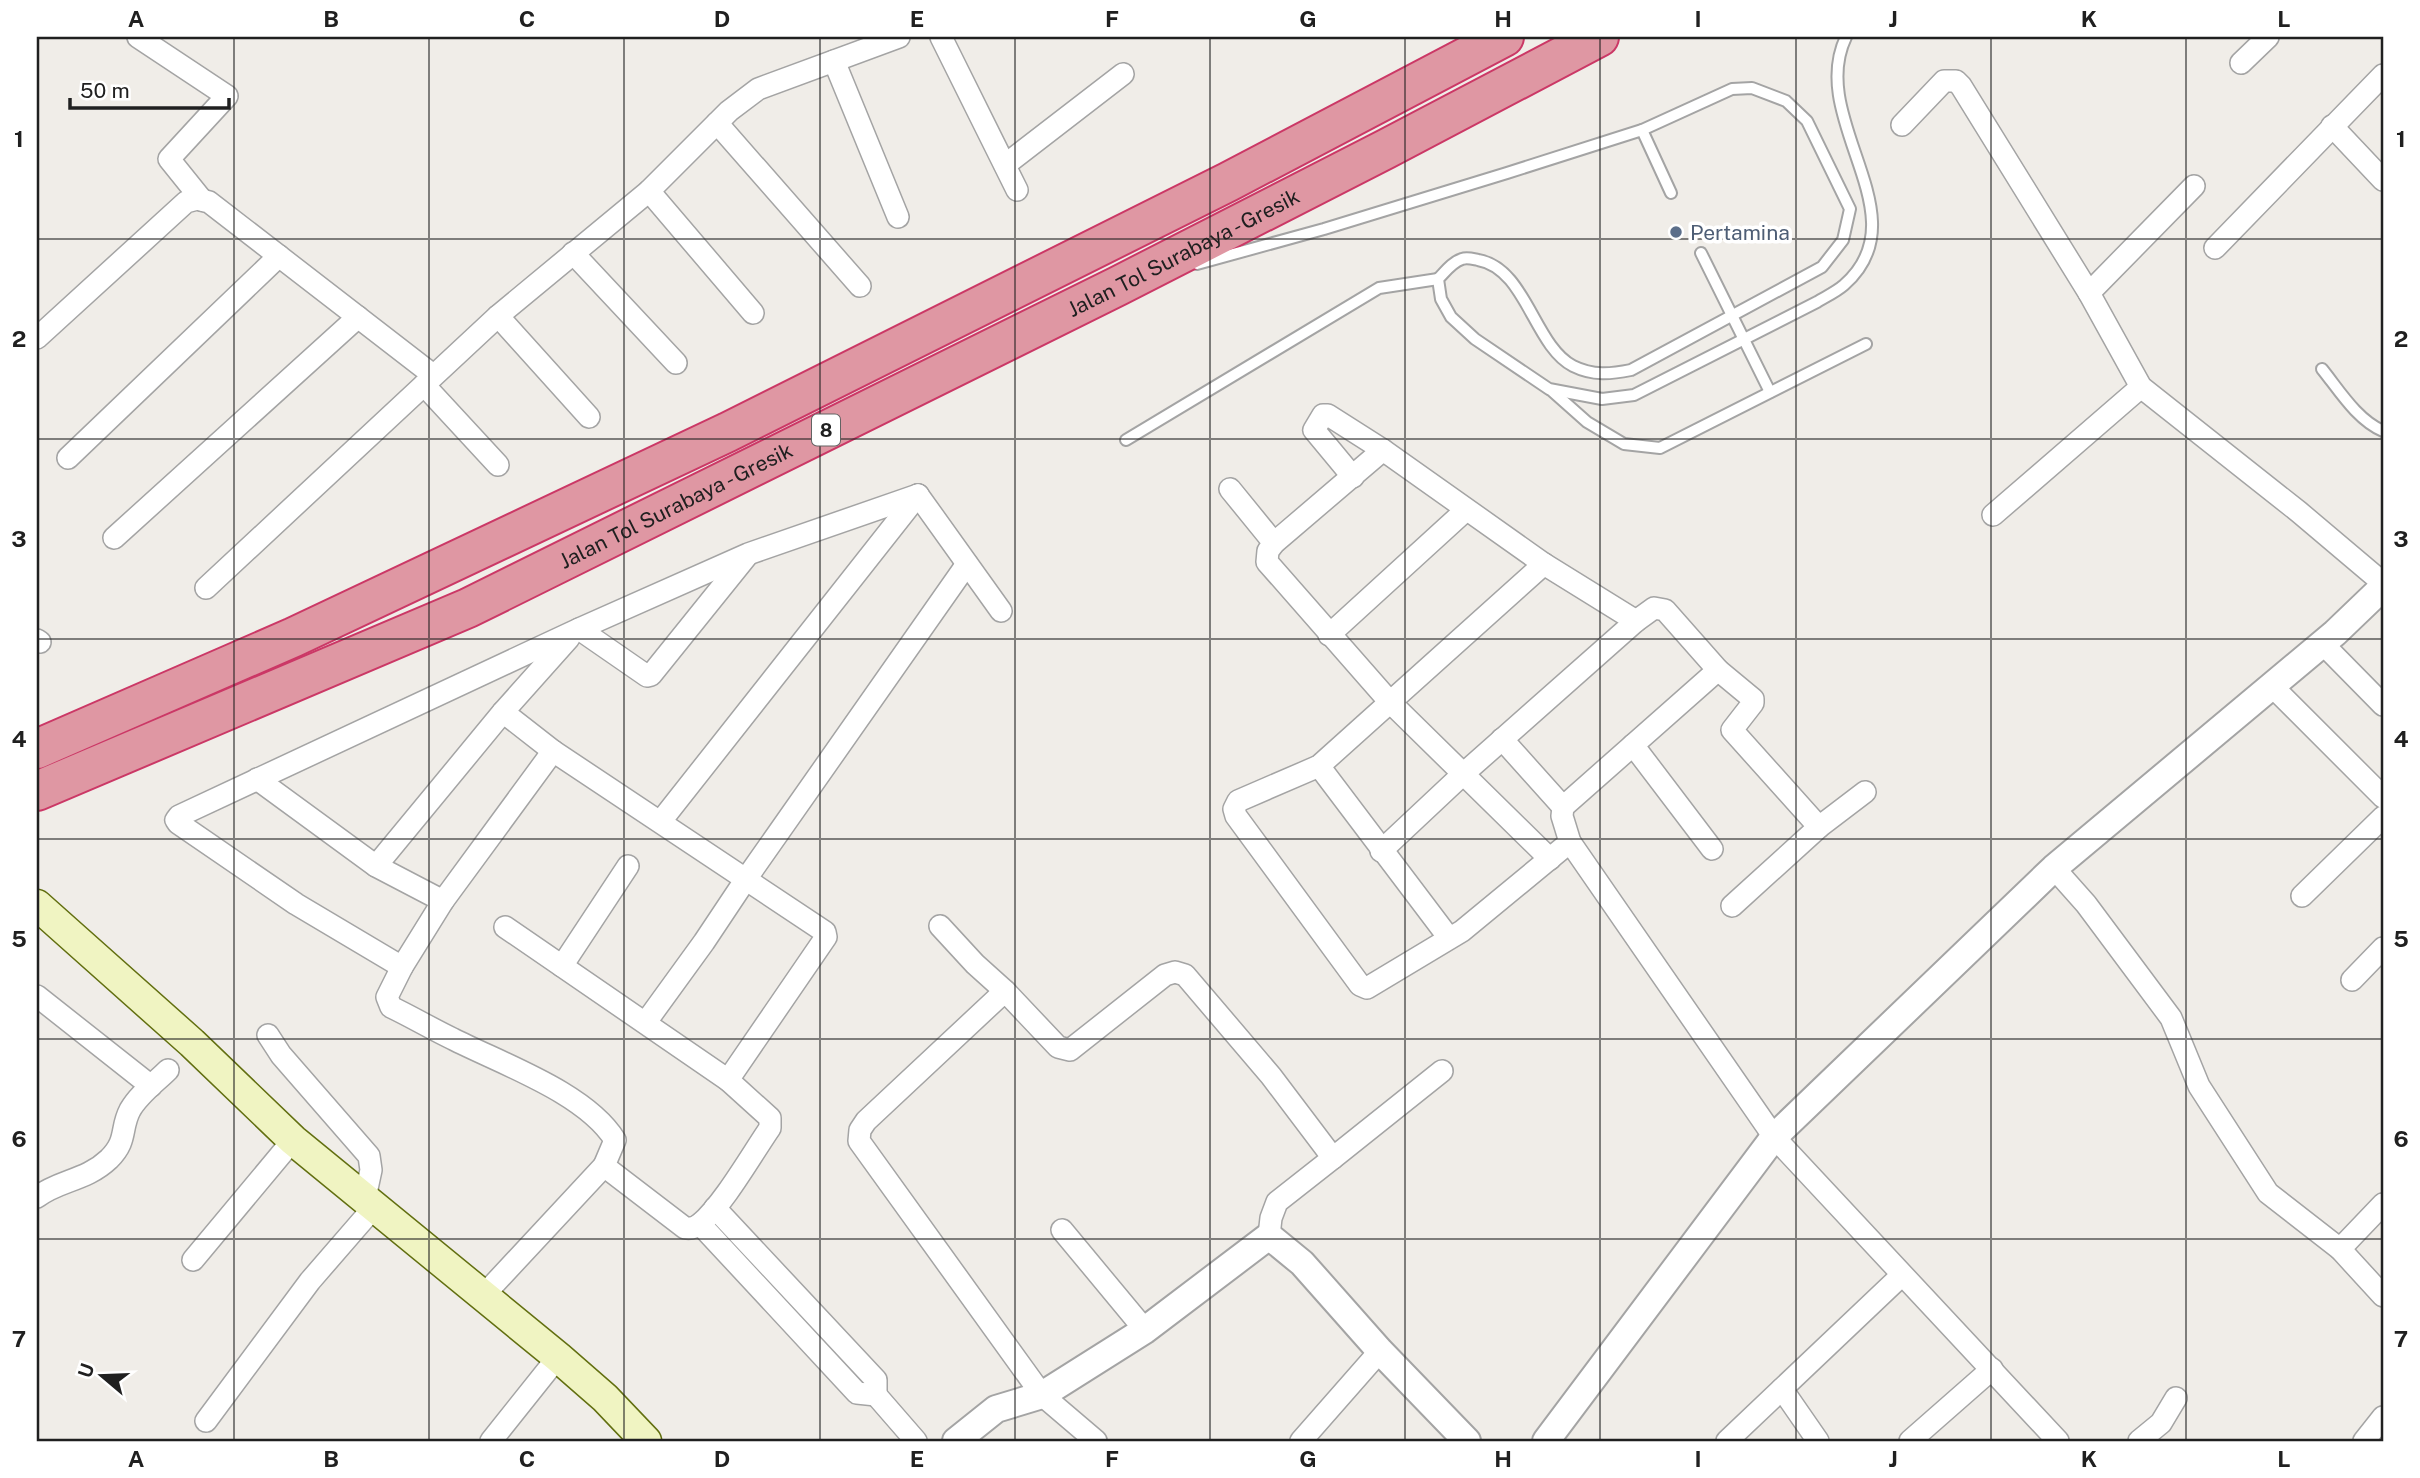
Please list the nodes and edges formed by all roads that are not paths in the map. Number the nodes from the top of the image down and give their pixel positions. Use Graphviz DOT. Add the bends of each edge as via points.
graph roads {
  1 [pos="138,37"];
  2 [pos="900,37"];
  3 [pos="941,37"];
  4 [pos="1504,37"];
  5 [pos="1599,37"];
  6 [pos="1846,37"];
  7 [pos="2268,37"];
  8 [pos="834,61"];
  9 [pos="2241,63"];
  10 [pos="1123,74"];
  11 [pos="2383,75"];
  12 [pos="717,123"];
  13 [pos="1902,125"];
  14 [pos="2332,126"];
  15 [pos="1642,130"];
  16 [pos="1005,165"];
  17 [pos="2383,180"];
  18 [pos="2194,186"];
  19 [pos="1017,190"];
  20 [pos="649,191"];
  21 [pos="1671,192"];
  22 [pos="202,200"];
  23 [pos="898,217"];
  24 [pos="2215,248"];
  25 [pos="573,253"];
  26 [pos="1701,253"];
  27 [pos="279,256"];
  28 [pos="1182,268"];
  29 [pos="1169,272"];
  30 [pos="1438,279"];
  31 [pos="860,286"];
  32 [pos="1118,286"];
  33 [pos="2089,293"];
  34 [pos="753,313"];
  35 [pos="498,316"];
  36 [pos="1732,316"];
  37 [pos="358,317"];
  38 [pos="37,338"];
  39 [pos="1744,339"];
  40 [pos="1866,344"];
  41 [pos="676,363"];
  42 [pos="2322,369"];
  43 [pos="428,380"];
  44 [pos="2141,387"];
  45 [pos="1549,389"];
  46 [pos="1770,392"];
  47 [pos="589,417"];
  48 [pos="2383,431"];
  49 [pos="1126,440"];
  50 [pos="1383,450"];
  51 [pos="68,458"];
  52 [pos="498,466"];
  53 [pos="1353,477"];
  54 [pos="1230,489"];
  55 [pos="918,495"];
  56 [pos="1466,510"];
  57 [pos="1993,515"];
  58 [pos="114,538"];
  59 [pos="1274,543"];
  60 [pos="748,554"];
  61 [pos="967,564"];
  62 [pos="1545,564"];
  63 [pos="2383,585"];
  64 [pos="206,588"];
  65 [pos="1002,611"];
  66 [pos="1636,621"];
  67 [pos="577,630"];
  68 [pos="1329,635"];
  69 [pos="2322,643"];
  70 [pos="1718,670"];
  71 [pos="2271,685"];
  72 [pos="1389,701"];
  73 [pos="2383,705"];
  74 [pos="503,712"];
  75 [pos="1502,739"];
  76 [pos="1633,745"];
  77 [pos="37,749"];
  78 [pos="553,751"];
  79 [pos="1319,766"];
  80 [pos="1462,775"];
  81 [pos="257,779"];
  82 [pos="37,791"];
  83 [pos="1865,792"];
  84 [pos="2383,797"];
  85 [pos="1563,807"];
  86 [pos="2383,817"];
  87 [pos="661,821"];
  88 [pos="1819,827"];
  89 [pos="1570,842"];
  90 [pos="1712,849"];
  91 [pos="1381,851"];
  92 [pos="1550,859"];
  93 [pos="376,866"];
  94 [pos="628,866"];
  95 [pos="2054,868"];
  96 [pos="746,879"];
  97 [pos="2302,896"];
  98 [pos="443,901"];
  99 [pos="37,906"];
  100 [pos="1732,906"];
  101 [pos="940,926"];
  102 [pos="505,927"];
  103 [pos="1449,938"];
  104 [pos="2383,948"];
  105 [pos="562,966"];
  106 [pos="402,967"];
  107 [pos="2352,980"];
  108 [pos="1005,991"];
  109 [pos="37,996"];
  110 [pos="646,1022"];
  111 [pos="268,1035"];
  112 [pos="169,1070"];
  113 [pos="1442,1070"];
  114 [pos="728,1080"];
  115 [pos="151,1086"];
  116 [pos="1774,1137"];
  117 [pos="293,1140"];
  118 [pos="1333,1158"];
  119 [pos="604,1166"];
  120 [pos="37,1197"];
  121 [pos="370,1202"];
  122 [pos="2383,1205"];
  123 [pos="715,1208"];
  124 [pos="700,1224"];
  125 [pos="1062,1230"];
  126 [pos="1269,1236"];
  127 [pos="2340,1249"];
  128 [pos="193,1260"];
  129 [pos="1902,1275"];
  130 [pos="777,1292"];
  131 [pos="2383,1296"];
  132 [pos="482,1297"];
  133 [pos="1145,1330"];
  134 [pos="1380,1350"];
  135 [pos="558,1357"];
  136 [pos="1992,1369"];
  137 [pos="1782,1389"];
  138 [pos="1042,1395"];
  139 [pos="2176,1398"];
  140 [pos="2383,1417"];
  141 [pos="206,1421"];
  142 [pos="491,1441"];
  143 [pos="646,1441"];
  144 [pos="916,1441"];
  145 [pos="956,1441"];
  146 [pos="1096,1441"];
  147 [pos="1301,1441"];
  148 [pos="1467,1441"];
  149 [pos="1546,1441"];
  150 [pos="1727,1441"];
  151 [pos="1818,1441"];
  152 [pos="1910,1441"];
  153 [pos="2058,1441"];
  154 [pos="2138,1441"];
  155 [pos="2364,1441"];
  1 -- 22 [label="street" via="227,96 169,159"];
  2 -- 8 [label="street"];
  3 -- 16 [label="street"];
  4 -- 77 [label="highway, Jalan Tol Surabaya - Gresik / 8" via="1205,194 728,432 294,636"];
  5 -- 32 [label="highway, Jalan Tol Surabaya - Gresik / 8"];
  6 -- 39 [label="lane" via="1838,66 1839,100 1871,203 1872,229 1865,261 1843,286"];
  7 -- 9 [label="street"];
  8 -- 12 [label="street" via="758,89"];
  8 -- 23 [label="street"];
  10 -- 16 [label="street"];
  11 -- 14 [label="street"];
  12 -- 20 [label="street"];
  12 -- 31 [label="street"];
  13 -- 33 [label="street" via="1940,85 1956,81"];
  14 -- 17 [label="street"];
  14 -- 24 [label="street"];
  15 -- 21 [label="lane"];
  15 -- 28 [label="lane"];
  15 -- 36 [label="lane" via="1732,89 1752,88 1786,101 1807,121 1850,209 1843,240 1822,267"];
  16 -- 19 [label="street"];
  18 -- 33 [label="street"];
  20 -- 25 [label="street"];
  20 -- 34 [label="street"];
  22 -- 27 [label="street"];
  22 -- 38 [label="street" via="186,202"];
  25 -- 35 [label="street"];
  25 -- 41 [label="street"];
  26 -- 36 [label="lane"];
  27 -- 37 [label="street"];
  27 -- 51 [label="street"];
  29 -- 32 [label="lane"];
  30 -- 36 [label="lane" via="1464,258 1486,261 1527,303 1547,342 1572,366 1602,375 1631,370"];
  30 -- 45 [label="lane" via="1441,299 1451,317 1475,339"];
  30 -- 49 [label="lane" via="1378,288"];
  32 -- 82 [label="highway, Jalan Tol Surabaya - Gresik / 8" via="468,608"];
  33 -- 44 [label="street"];
  35 -- 43 [label="street"];
  35 -- 47 [label="street"];
  36 -- 39 [label="lane"];
  37 -- 43 [label="street"];
  37 -- 58 [label="street"];
  39 -- 45 [label="lane" via="1634,395 1602,399"];
  39 -- 46 [label="lane"];
  40 -- 46 [label="lane"];
  42 -- 48 [label="lane" via="2362,416"];
  43 -- 52 [label="street"];
  43 -- 64 [label="street"];
  44 -- 57 [label="street"];
  44 -- 63 [label="street"];
  45 -- 46 [label="lane" via="1587,422 1624,444 1660,448"];
  50 -- 53 [label="street"];
  50 -- 53 [label="street" via="1323,415 1314,430"];
  50 -- 56 [label="street"];
  53 -- 59 [label="street"];
  54 -- 59 [label="street"];
  55 -- 60 [label="street"];
  55 -- 61 [label="street"];
  55 -- 87 [label="street"];
  56 -- 62 [label="street"];
  56 -- 68 [label="street"];
  59 -- 68 [label="street" via="1267,562"];
  60 -- 67 [label="street"];
  60 -- 67 [label="street" via="651,675"];
  61 -- 65 [label="street"];
  61 -- 96 [label="street"];
  62 -- 66 [label="street"];
  62 -- 72 [label="street"];
  63 -- 69 [label="street"];
  66 -- 70 [label="street" via="1654,608 1665,610"];
  66 -- 75 [label="street"];
  67 -- 74 [label="street"];
  67 -- 81 [label="street"];
  68 -- 72 [label="street"];
  69 -- 71 [label="street"];
  69 -- 73 [label="street"];
  70 -- 76 [label="street"];
  70 -- 88 [label="street" via="1754,701 1732,730"];
  71 -- 84 [label="street"];
  71 -- 95 [label="street"];
  72 -- 79 [label="street"];
  72 -- 80 [label="street"];
  74 -- 78 [label="street"];
  74 -- 93 [label="street"];
  75 -- 80 [label="street"];
  75 -- 85 [label="street"];
  76 -- 85 [label="street"];
  76 -- 90 [label="street"];
  78 -- 87 [label="street"];
  78 -- 98 [label="street"];
  79 -- 91 [label="street"];
  79 -- 103 [label="street" via="1238,801 1234,809 1360,985 1367,988"];
  80 -- 91 [label="street"];
  80 -- 92 [label="street"];
  81 -- 93 [label="street"];
  81 -- 106 [label="street" via="178,816 178,823 296,904"];
  83 -- 88 [label="street"];
  85 -- 89 [label="street"];
  86 -- 97 [label="street"];
  87 -- 96 [label="street"];
  88 -- 100 [label="street"];
  89 -- 92 [label="street"];
  89 -- 116 [label="street"];
  91 -- 103 [label="street"];
  92 -- 103 [label="street"];
  93 -- 98 [label="street"];
  94 -- 105 [label="street"];
  95 -- 116 [label="street"];
  95 -- 127 [label="street" via="2171,1018 2200,1086 2267,1193"];
  96 -- 110 [label="street"];
  96 -- 114 [label="street" via="822,928 826,937"];
  98 -- 106 [label="street"];
  99 -- 117 [label="main road"];
  101 -- 108 [label="street"];
  102 -- 105 [label="street"];
  104 -- 107 [label="street"];
  105 -- 110 [label="street"];
  106 -- 119 [label="street" via="388,1003 540,1081 605,1124 615,1140"];
  108 -- 118 [label="street" via="1058,1047 1070,1050 1165,975 1185,975"];
  108 -- 138 [label="street" via="866,1121 859,1141"];
  109 -- 115 [label="street"];
  110 -- 114 [label="street"];
  111 -- 121 [label="street" via="369,1156"];
  112 -- 115 [label="street"];
  113 -- 118 [label="street"];
  114 -- 123 [label="street" via="771,1123"];
  115 -- 120 [label="street" via="128,1113 122,1143 109,1159 76,1181 47,1189"];
  116 -- 129 [label="street"];
  116 -- 149 [label="street"];
  117 -- 121 [label="main road"];
  117 -- 128 [label="street"];
  118 -- 126 [label="street" via="1277,1202"];
  119 -- 124 [label="street" via="685,1228"];
  119 -- 132 [label="street"];
  121 -- 132 [label="main road"];
  121 -- 141 [label="street"];
  122 -- 127 [label="street"];
  123 -- 124 [label="street"];
  123 -- 130 [label="street"];
  124 -- 130 [label="street"];
  125 -- 133 [label="street"];
  126 -- 133 [label="street"];
  126 -- 134 [label="street" via="1303,1263"];
  127 -- 131 [label="street"];
  129 -- 136 [label="street"];
  129 -- 137 [label="street"];
  130 -- 144 [label="street" via="876,1380 882,1403"];
  132 -- 135 [label="main road"];
  133 -- 138 [label="street"];
  134 -- 147 [label="street"];
  134 -- 148 [label="street"];
  135 -- 142 [label="street"];
  135 -- 143 [label="main road"];
  136 -- 152 [label="street"];
  136 -- 153 [label="street"];
  137 -- 150 [label="street"];
  137 -- 151 [label="street"];
  138 -- 145 [label="street" via="996,1409"];
  138 -- 146 [label="street"];
  139 -- 154 [label="street" via="2161,1423"];
  140 -- 155 [label="street"];
}
